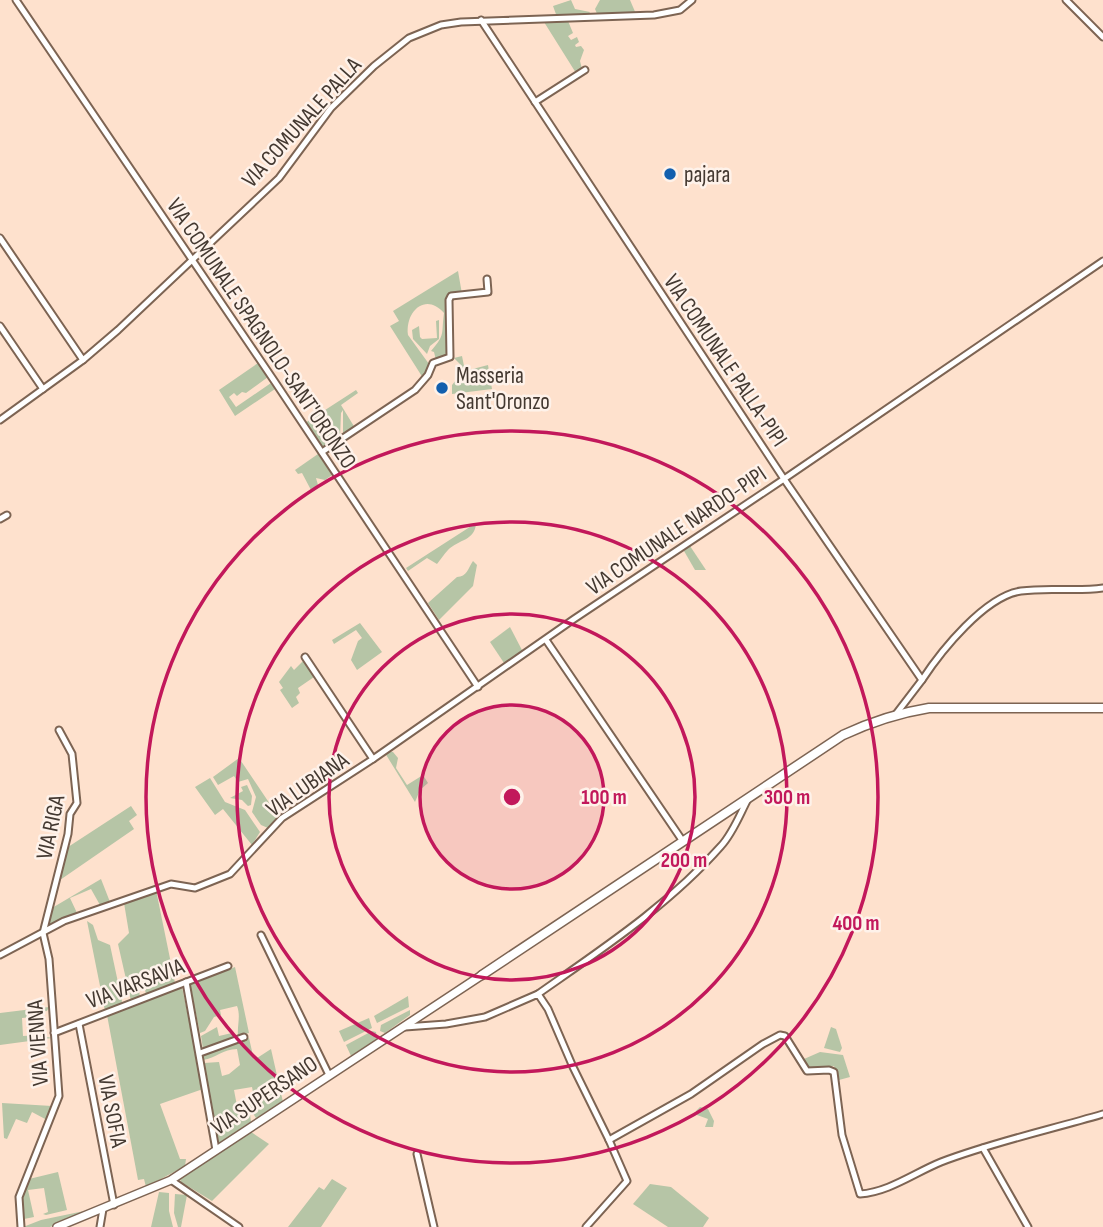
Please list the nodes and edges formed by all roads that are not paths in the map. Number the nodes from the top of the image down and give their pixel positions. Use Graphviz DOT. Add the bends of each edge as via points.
graph roads {
  1 [pos="16,0"];
  2 [pos="692,0"];
  3 [pos="1066,0"];
  4 [pos="481,20"];
  5 [pos="1103,37"];
  6 [pos="585,70"];
  7 [pos="535,102"];
  8 [pos="0,238"];
  9 [pos="190,260"];
  10 [pos="1103,261"];
  11 [pos="487,279"];
  12 [pos="0,326"];
  13 [pos="83,360"];
  14 [pos="43,389"];
  15 [pos="0,421"];
  16 [pos="322,452"];
  17 [pos="785,479"];
  18 [pos="7,515"];
  19 [pos="0,519"];
  20 [pos="1103,588"];
  21 [pos="546,640"];
  22 [pos="305,657"];
  23 [pos="922,680"];
  24 [pos="478,687"];
  25 [pos="1103,708"];
  26 [pos="896,715"];
  27 [pos="59,730"];
  28 [pos="373,759"];
  29 [pos="750,796"];
  30 [pos="682,840"];
  31 [pos="43,933"];
  32 [pos="261,935"];
  33 [pos="0,955"];
  34 [pos="228,966"];
  35 [pos="482,975"];
  36 [pos="186,982"];
  37 [pos="538,995"];
  38 [pos="79,1024"];
  39 [pos="402,1027"];
  40 [pos="54,1033"];
  41 [pos="244,1037"];
  42 [pos="200,1053"];
  43 [pos="329,1075"];
  44 [pos="1103,1114"];
  45 [pos="609,1140"];
  46 [pos="984,1148"];
  47 [pos="216,1150"];
  48 [pos="417,1154"];
  49 [pos="171,1180"];
  50 [pos="114,1205"];
  51 [pos="103,1209"];
  52 [pos="21,1227"];
  53 [pos="57,1227"];
  54 [pos="100,1227"];
  55 [pos="239,1227"];
  56 [pos="434,1227"];
  57 [pos="586,1227"];
  58 [pos="1028,1227"];
  1 -- 9 [label="street, VIA COMUNALE SPAGNOLO-SANT'ORONZO"];
  2 -- 4 [label="street, VIA COMUNALE PALLA" via="680,10 639,17"];
  3 -- 5 [label="street"];
  4 -- 7 [label="street, VIA COMUNALE PALLA-PIPI"];
  4 -- 9 [label="street, VIA COMUNALE PALLA" via="441,25 409,38 374,66 331,108 279,178"];
  6 -- 7 [label="street"];
  7 -- 17 [label="street, VIA COMUNALE PALLA-PIPI"];
  8 -- 13 [label="street"];
  9 -- 13 [label="street, VIA COMUNALE PALLA"];
  9 -- 16 [label="street, VIA COMUNALE SPAGNOLO-SANT'ORONZO"];
  10 -- 17 [label="street, VIA COMUNALE NARDO-PIPI"];
  11 -- 16 [label="street" via="488,292 451,296 449,300 450,357 433,363 415,390"];
  12 -- 14 [label="street"];
  13 -- 14 [label="street, VIA COMUNALE PALLA"];
  14 -- 15 [label="street, VIA COMUNALE PALLA"];
  16 -- 24 [label="street, VIA COMUNALE SPAGNOLO-SANT'ORONZO"];
  17 -- 21 [label="street, VIA COMUNALE NARDO-PIPI"];
  17 -- 23 [label="street, VIA COMUNALE PALLA-PIPI"];
  18 -- 19 [label="street"];
  20 -- 23 [label="street" via="1018,592 993,603 935,660"];
  21 -- 24 [label="street, VIA COMUNALE NARDO-PIPI"];
  21 -- 30 [label="street"];
  22 -- 28 [label="street"];
  23 -- 26 [label="street"];
  24 -- 28 [label="street, VIA LUBIANA"];
  25 -- 26 [label="main road" via="929,708"];
  26 -- 29 [label="main road" via="843,735"];
  27 -- 31 [label="street, VIA RIGA" via="72,754 77,803 70,814"];
  28 -- 31 [label="street, VIA LUBIANA" via="282,818 230,874 195,888 171,884 64,921"];
  29 -- 30 [label="main road"];
  29 -- 37 [label="street" via="723,844 668,899"];
  30 -- 35 [label="main road"];
  31 -- 33 [label="street, VIA LUBIANA"];
  31 -- 40 [label="street, VIA VIENNA"];
  32 -- 43 [label="street"];
  34 -- 36 [label="street, VIA VARSAVIA"];
  35 -- 39 [label="street, VIA SUPERSANO"];
  36 -- 38 [label="street, VIA VARSAVIA"];
  36 -- 42 [label="street"];
  37 -- 39 [label="street" via="485,1017"];
  37 -- 45 [label="street"];
  38 -- 40 [label="street, VIA VARSAVIA"];
  38 -- 50 [label="street, VIA SOFIA"];
  39 -- 43 [label="street, VIA SUPERSANO"];
  40 -- 52 [label="street, VIA VIENNA" via="59,1096 19,1197"];
  41 -- 42 [label="street"];
  42 -- 47 [label="street"];
  43 -- 47 [label="street, VIA SUPERSANO"];
  44 -- 46 [label="street"];
  45 -- 46 [label="street" via="783,1035 807,1071 834,1072 842,1135 860,1194"];
  45 -- 57 [label="street" via="627,1181"];
  46 -- 58 [label="street"];
  47 -- 49 [label="street, VIA SUPERSANO"];
  48 -- 56 [label="street"];
  49 -- 50 [label="street, VIA SUPERSANO"];
  49 -- 55 [label="street"];
  50 -- 51 [label="street, VIA SUPERSANO"];
  51 -- 53 [label="street, VIA SUPERSANO"];
  51 -- 54 [label="street"];
}
